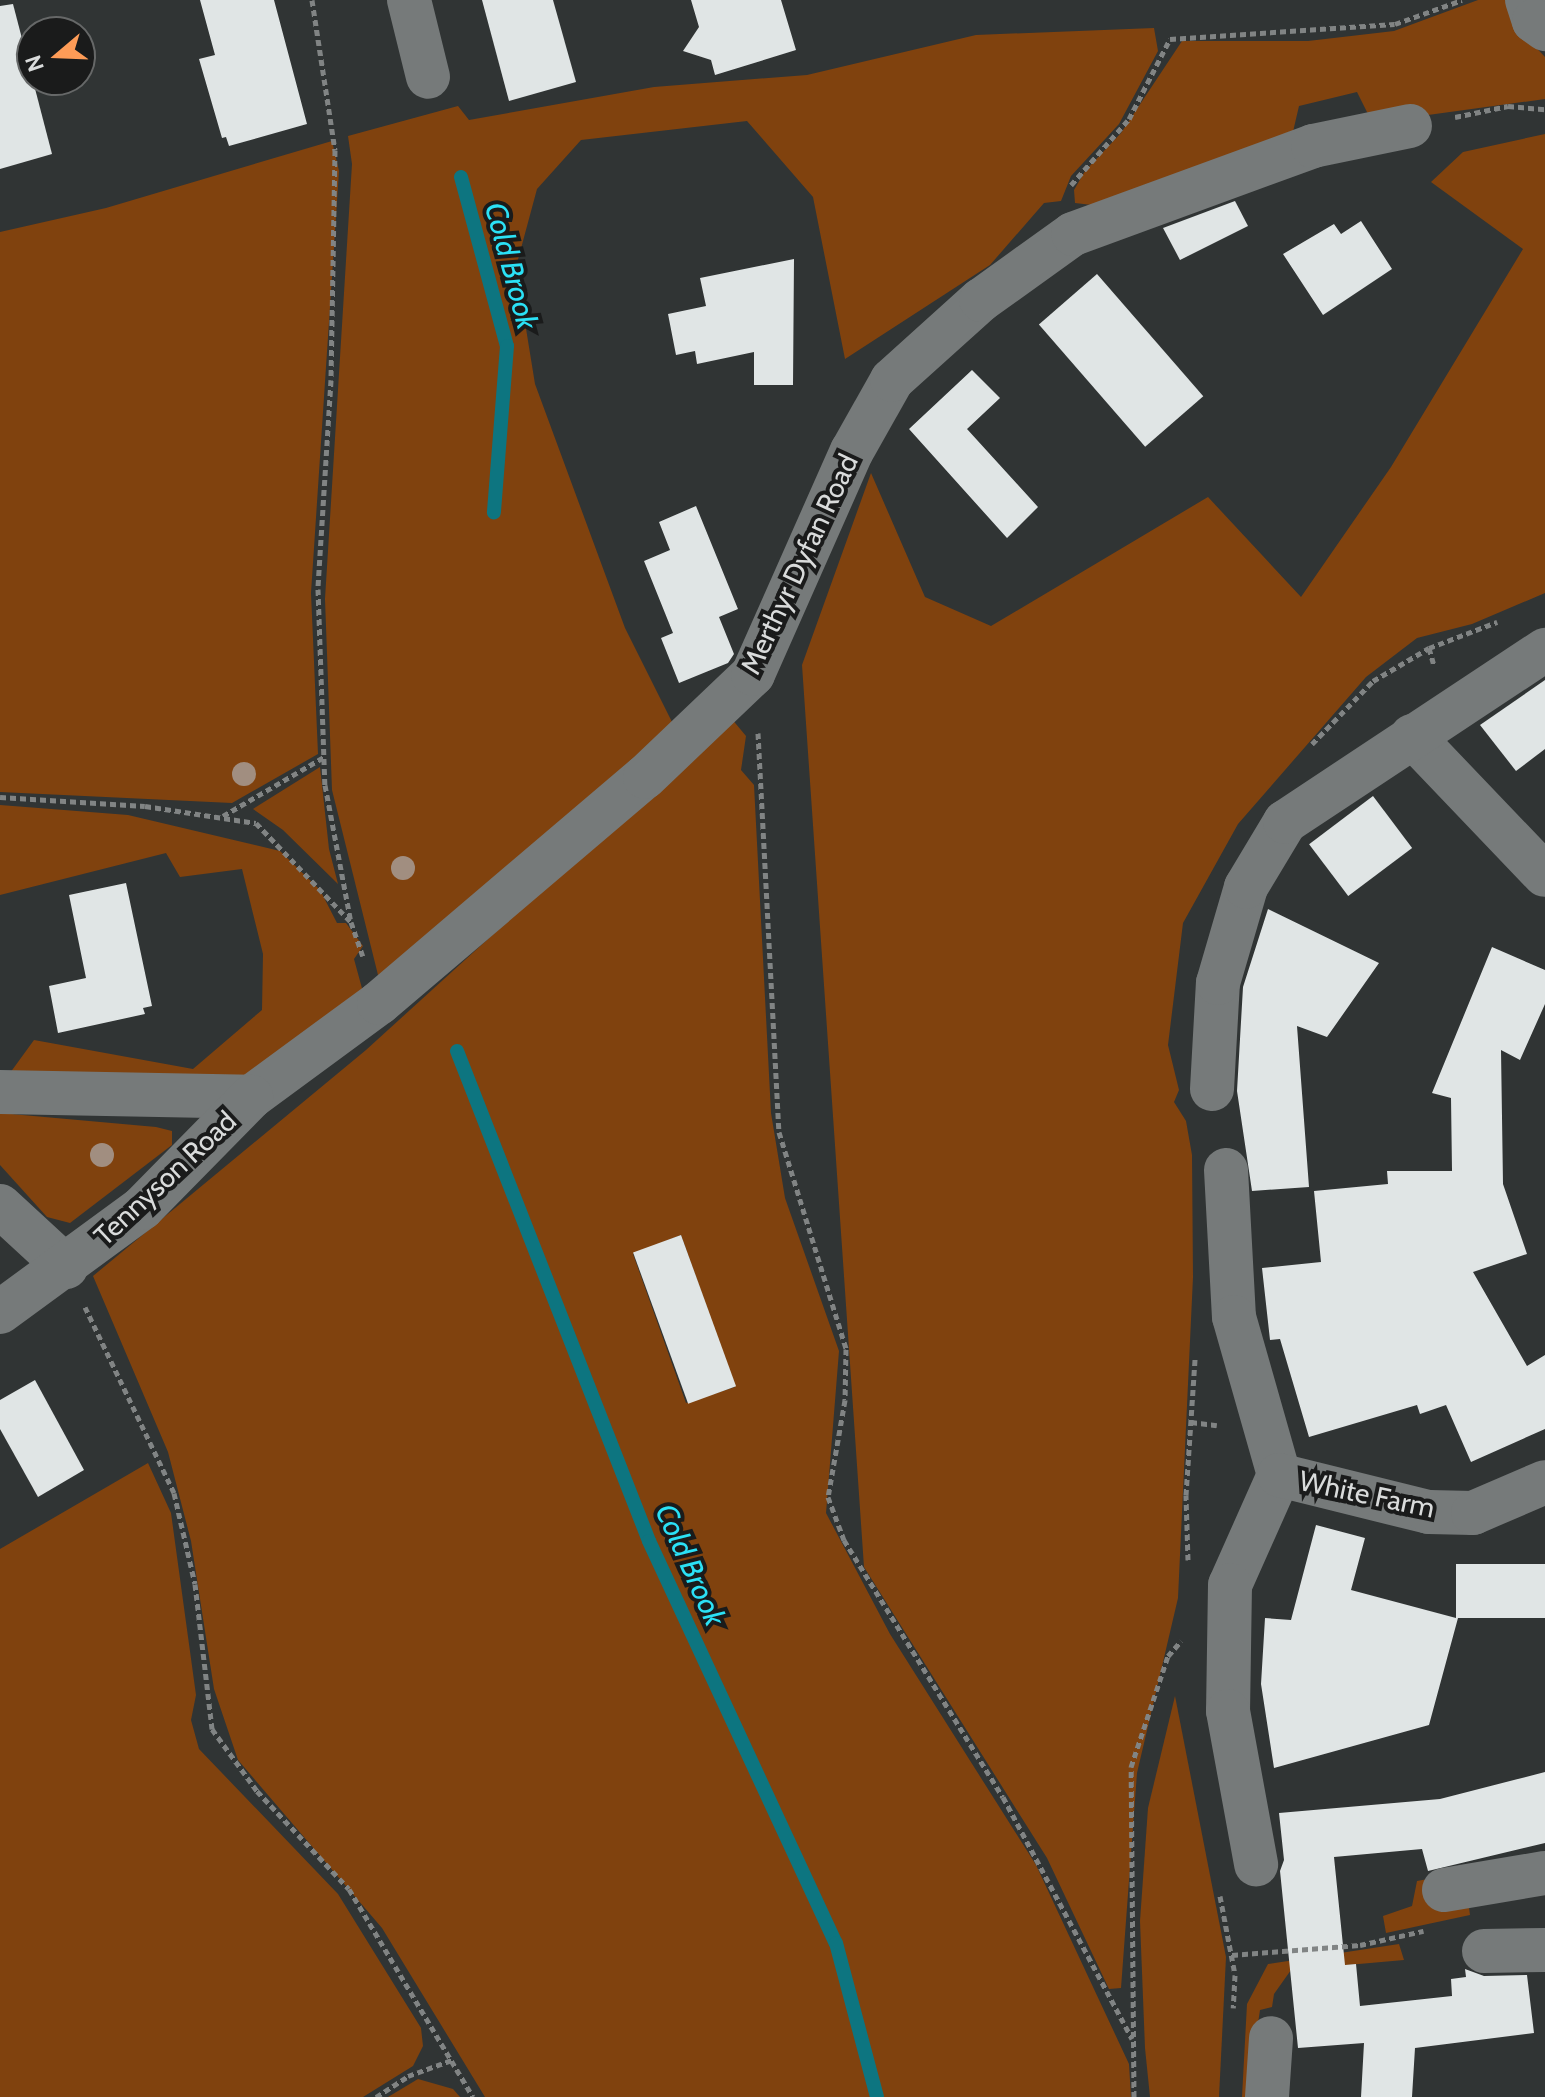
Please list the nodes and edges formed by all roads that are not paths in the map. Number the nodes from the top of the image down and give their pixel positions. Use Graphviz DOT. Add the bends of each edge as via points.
graph roads {
  1 [pos="409,0"];
  2 [pos="1527,0"];
  3 [pos="1545,29"];
  4 [pos="428,77"];
  5 [pos="1410,126"];
  6 [pos="1545,650"];
  7 [pos="1412,736"];
  8 [pos="1545,875"];
  9 [pos="1212,1089"];
  10 [pos="0,1092"];
  11 [pos="251,1097"];
  12 [pos="1226,1170"];
  13 [pos="0,1206"];
  14 [pos="66,1267"];
  15 [pos="0,1312"];
  16 [pos="1279,1475"];
  17 [pos="1545,1482"];
  18 [pos="1256,1864"];
  19 [pos="1545,1873"];
  20 [pos="1444,1890"];
  21 [pos="1545,1950"];
  22 [pos="1484,1951"];
  23 [pos="1271,2038"];
  24 [pos="1267,2097"];
  1 -- 4 [label="street"];
  2 -- 3 [label="street" via="1534,21"];
  5 -- 11 [label="street, Merthyr Dyfan Road" via="1313,146 1059,242 981,300 892,380 852,451 753,674 645,777 379,1003"];
  6 -- 7 [label="street"];
  7 -- 8 [label="street"];
  7 -- 9 [label="street" via="1285,822 1246,887 1218,983"];
  10 -- 11 [label="street"];
  11 -- 14 [label="street, Tennyson Road" via="142,1208"];
  12 -- 16 [label="street" via="1234,1317"];
  13 -- 14 [label="street"];
  14 -- 15 [label="street, Tennyson Road"];
  16 -- 17 [label="street, White Farm" via="1444,1512 1473,1513"];
  16 -- 18 [label="street" via="1230,1585 1228,1711"];
  19 -- 20 [label="street"];
  21 -- 22 [label="street"];
  23 -- 24 [label="street"];
}
